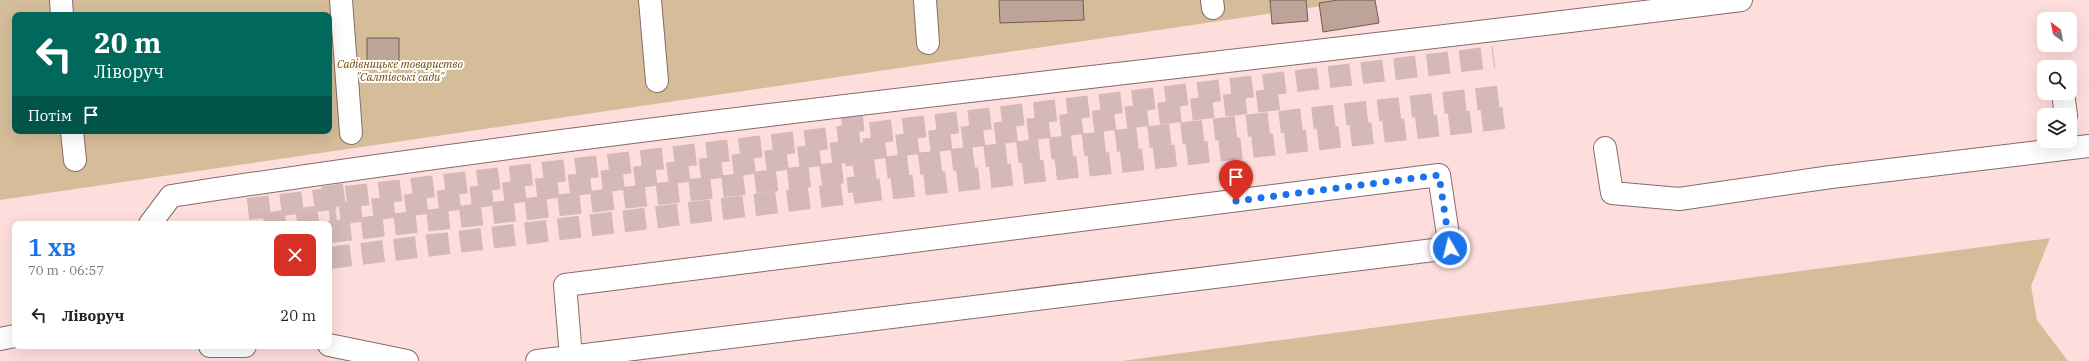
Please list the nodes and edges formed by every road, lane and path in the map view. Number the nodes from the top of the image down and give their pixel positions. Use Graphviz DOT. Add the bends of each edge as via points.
graph roads {
  1 [pos="61,0"];
  2 [pos="341,0"];
  3 [pos="650,0"];
  4 [pos="925,0"];
  5 [pos="1741,0"];
  6 [pos="62,12"];
  7 [pos="928,43"];
  8 [pos="657,81"];
  9 [pos="351,133"];
  10 [pos="72,134"];
  11 [pos="1605,148"];
  12 [pos="2047,148"];
  13 [pos="75,160"];
  14 [pos="152,221"];
  15 [pos="12,337"];
  16 [pos="0,339"];
  17 [pos="332,346"];
  18 [pos="571,357"];
  19 [pos="407,361"];
  20 [pos="537,361"];
  1 -- 6 [label="lane"];
  2 -- 9 [label="lane"];
  3 -- 8 [label="lane"];
  4 -- 7 [label="lane"];
  5 -- 14 [label="lane" via="851,105 330,172 171,196"];
  10 -- 13 [label="lane"];
  11 -- 12 [label="lane" via="1612,193 1679,199"];
  15 -- 16 [label="lane"];
  17 -- 19 [label="lane"];
  18 -- 18 [label="lane" via="1450,248 1439,175 565,285"];
  18 -- 20 [label="lane"];
}
